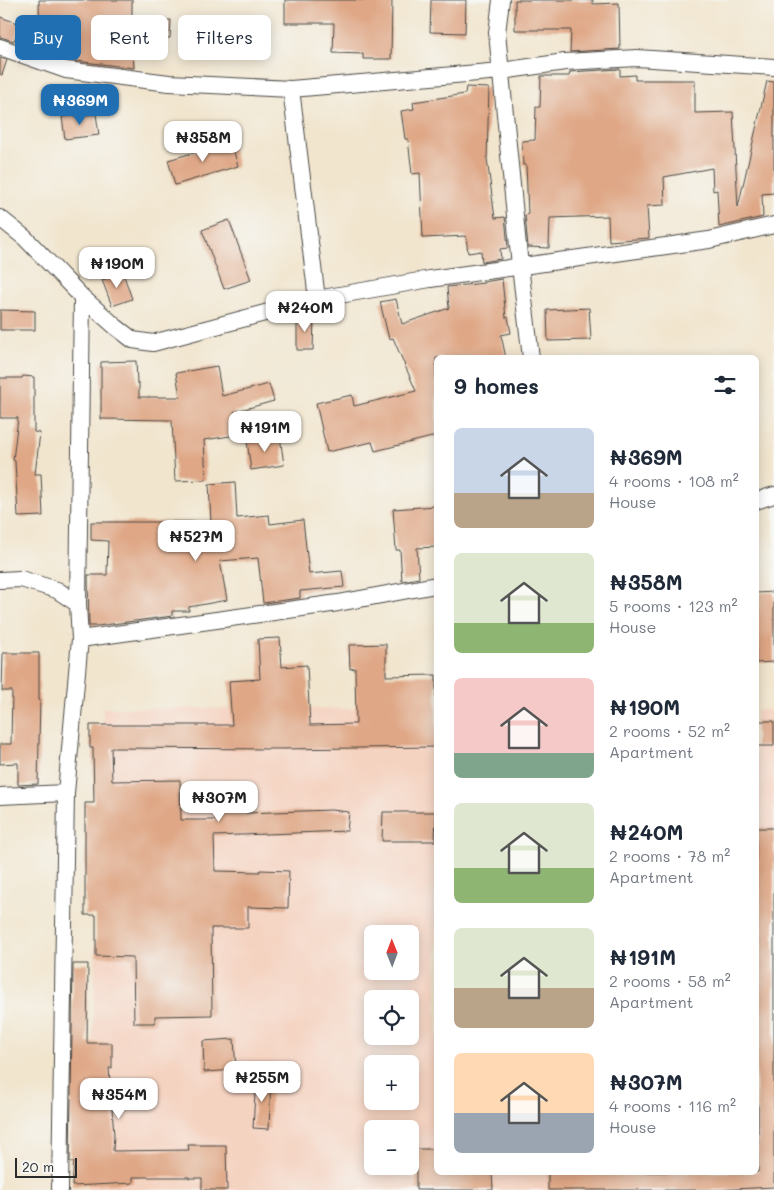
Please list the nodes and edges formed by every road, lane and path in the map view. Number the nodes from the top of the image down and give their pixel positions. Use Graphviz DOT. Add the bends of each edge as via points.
graph roads {
  1 [pos="501,0"];
  2 [pos="0,47"];
  3 [pos="774,67"];
  4 [pos="501,71"];
  5 [pos="291,89"];
  6 [pos="0,218"];
  7 [pos="774,225"];
  8 [pos="520,266"];
  9 [pos="82,297"];
  10 [pos="317,299"];
  11 [pos="532,355"];
  12 [pos="774,495"];
  13 [pos="759,500"];
  14 [pos="0,580"];
  15 [pos="434,585"];
  16 [pos="78,604"];
  17 [pos="80,639"];
  18 [pos="66,793"];
  19 [pos="0,796"];
  20 [pos="60,1190"];
  1 -- 4 [label="street" via="497,34"];
  2 -- 5 [label="street" via="66,70 168,83"];
  3 -- 4 [label="street" via="637,58 565,62"];
  4 -- 5 [label="street"];
  4 -- 8 [label="street"];
  5 -- 10 [label="street"];
  6 -- 9 [label="street" via="25,238"];
  7 -- 8 [label="street" via="709,240"];
  8 -- 10 [label="street"];
  8 -- 11 [label="street"];
  9 -- 10 [label="street" via="133,340 153,343"];
  9 -- 16 [label="street"];
  12 -- 13 [label="street"];
  14 -- 16 [label="street" via="21,579 57,590"];
  15 -- 17 [label="street" via="338,604"];
  16 -- 17 [label="street"];
  17 -- 18 [label="street"];
  18 -- 19 [label="street"];
  18 -- 20 [label="street"];
}
